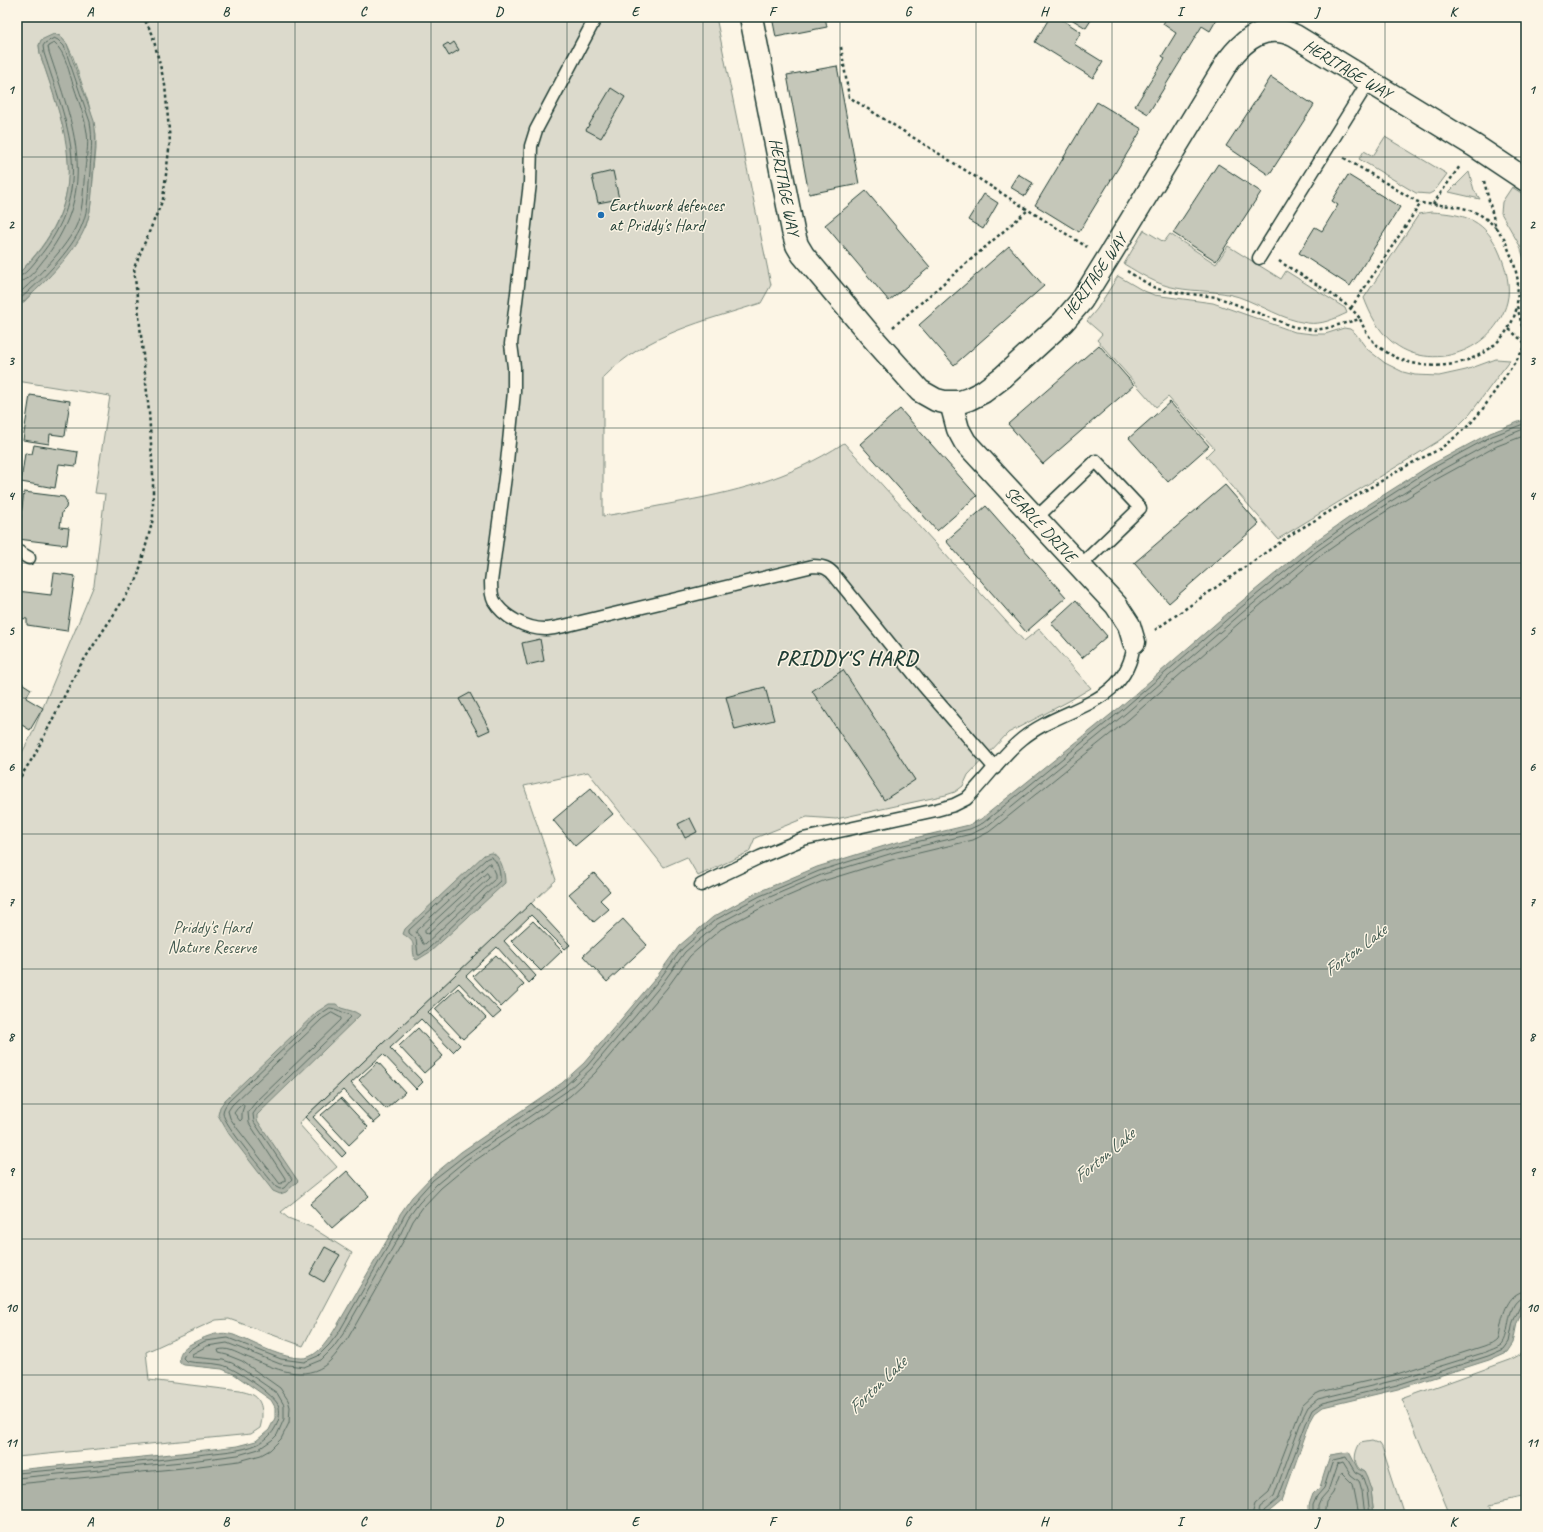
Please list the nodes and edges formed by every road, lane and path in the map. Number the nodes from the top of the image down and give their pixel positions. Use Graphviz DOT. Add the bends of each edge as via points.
graph roads {
  1 [pos="143,17"];
  2 [pos="596,17"];
  3 [pos="751,17"];
  4 [pos="841,47"];
  5 [pos="1369,81"];
  6 [pos="1475,146"];
  7 [pos="1328,148"];
  8 [pos="1526,180"];
  9 [pos="1421,203"];
  10 [pos="1432,204"];
  11 [pos="1028,210"];
  12 [pos="1496,228"];
  13 [pos="1099,254"];
  14 [pos="1261,255"];
  15 [pos="1517,306"];
  16 [pos="1351,308"];
  17 [pos="1360,318"];
  18 [pos="1509,329"];
  19 [pos="876,342"];
  20 [pos="1526,344"];
  21 [pos="951,403"];
  22 [pos="1036,518"];
  23 [pos="17,551"];
  24 [pos="29,558"];
  25 [pos="1080,566"];
  26 [pos="1134,644"];
  27 [pos="995,768"];
  28 [pos="17,782"];
  29 [pos="702,885"];
  1 -- 28 [label="path" via="152,33 165,85 170,142 163,199 134,268 149,420 153,519 137,579 78,669 34,756"];
  2 -- 27 [label="lane" via="536,130 532,146 511,344 514,392 492,582 494,601 509,617 529,626 545,629 820,566 835,576 923,685"];
  3 -- 19 [label="street, HERITAGE WAY" via="797,245"];
  4 -- 11 [label="path" via="849,97"];
  5 -- 6 [label="street, HERITAGE WAY"];
  5 -- 7 [label="lane"];
  5 -- 13 [label="street, HERITAGE WAY" via="1288,33 1275,31 1252,36 1228,61 1124,232"];
  6 -- 8 [label="street, HERITAGE WAY"];
  6 -- 10 [label="path"];
  6 -- 12 [label="path"];
  7 -- 9 [label="path"];
  7 -- 14 [label="lane"];
  9 -- 10 [label="path"];
  9 -- 16 [label="path"];
  10 -- 12 [label="path" via="1468,209 1484,217"];
  11 -- 13 [label="path"];
  11 -- 19 [label="path"];
  12 -- 15 [label="path" via="1504,238 1514,263 1518,281"];
  13 -- 17 [label="path" via="1164,291 1217,297 1294,327 1315,330"];
  13 -- 21 [label="street, HERITAGE WAY" via="1082,300 1063,322 988,389 969,399"];
  14 -- 16 [label="path"];
  15 -- 18 [label="path"];
  15 -- 20 [label="path"];
  16 -- 17 [label="path"];
  17 -- 18 [label="path" via="1376,345 1408,362 1441,367 1474,357 1492,347"];
  18 -- 20 [label="path"];
  19 -- 21 [label="street, HERITAGE WAY" via="920,391 936,400"];
  20 -- 26 [label="path" via="1482,410 1455,438 1295,532"];
  21 -- 22 [label="street, SEARLE DRIVE" via="958,429 965,442"];
  22 -- 25 [label="street, SEARLE DRIVE"];
  22 -- 25 [label="lane" via="1096,461 1140,508"];
  23 -- 24 [label="lane"];
  25 -- 26 [label="street, SEARLE DRIVE" via="1121,611 1129,624"];
  26 -- 27 [label="lane" via="1129,667 1111,689 1094,701 1033,730 1012,748"];
  27 -- 29 [label="lane" via="966,799 954,805 803,839"];
}
